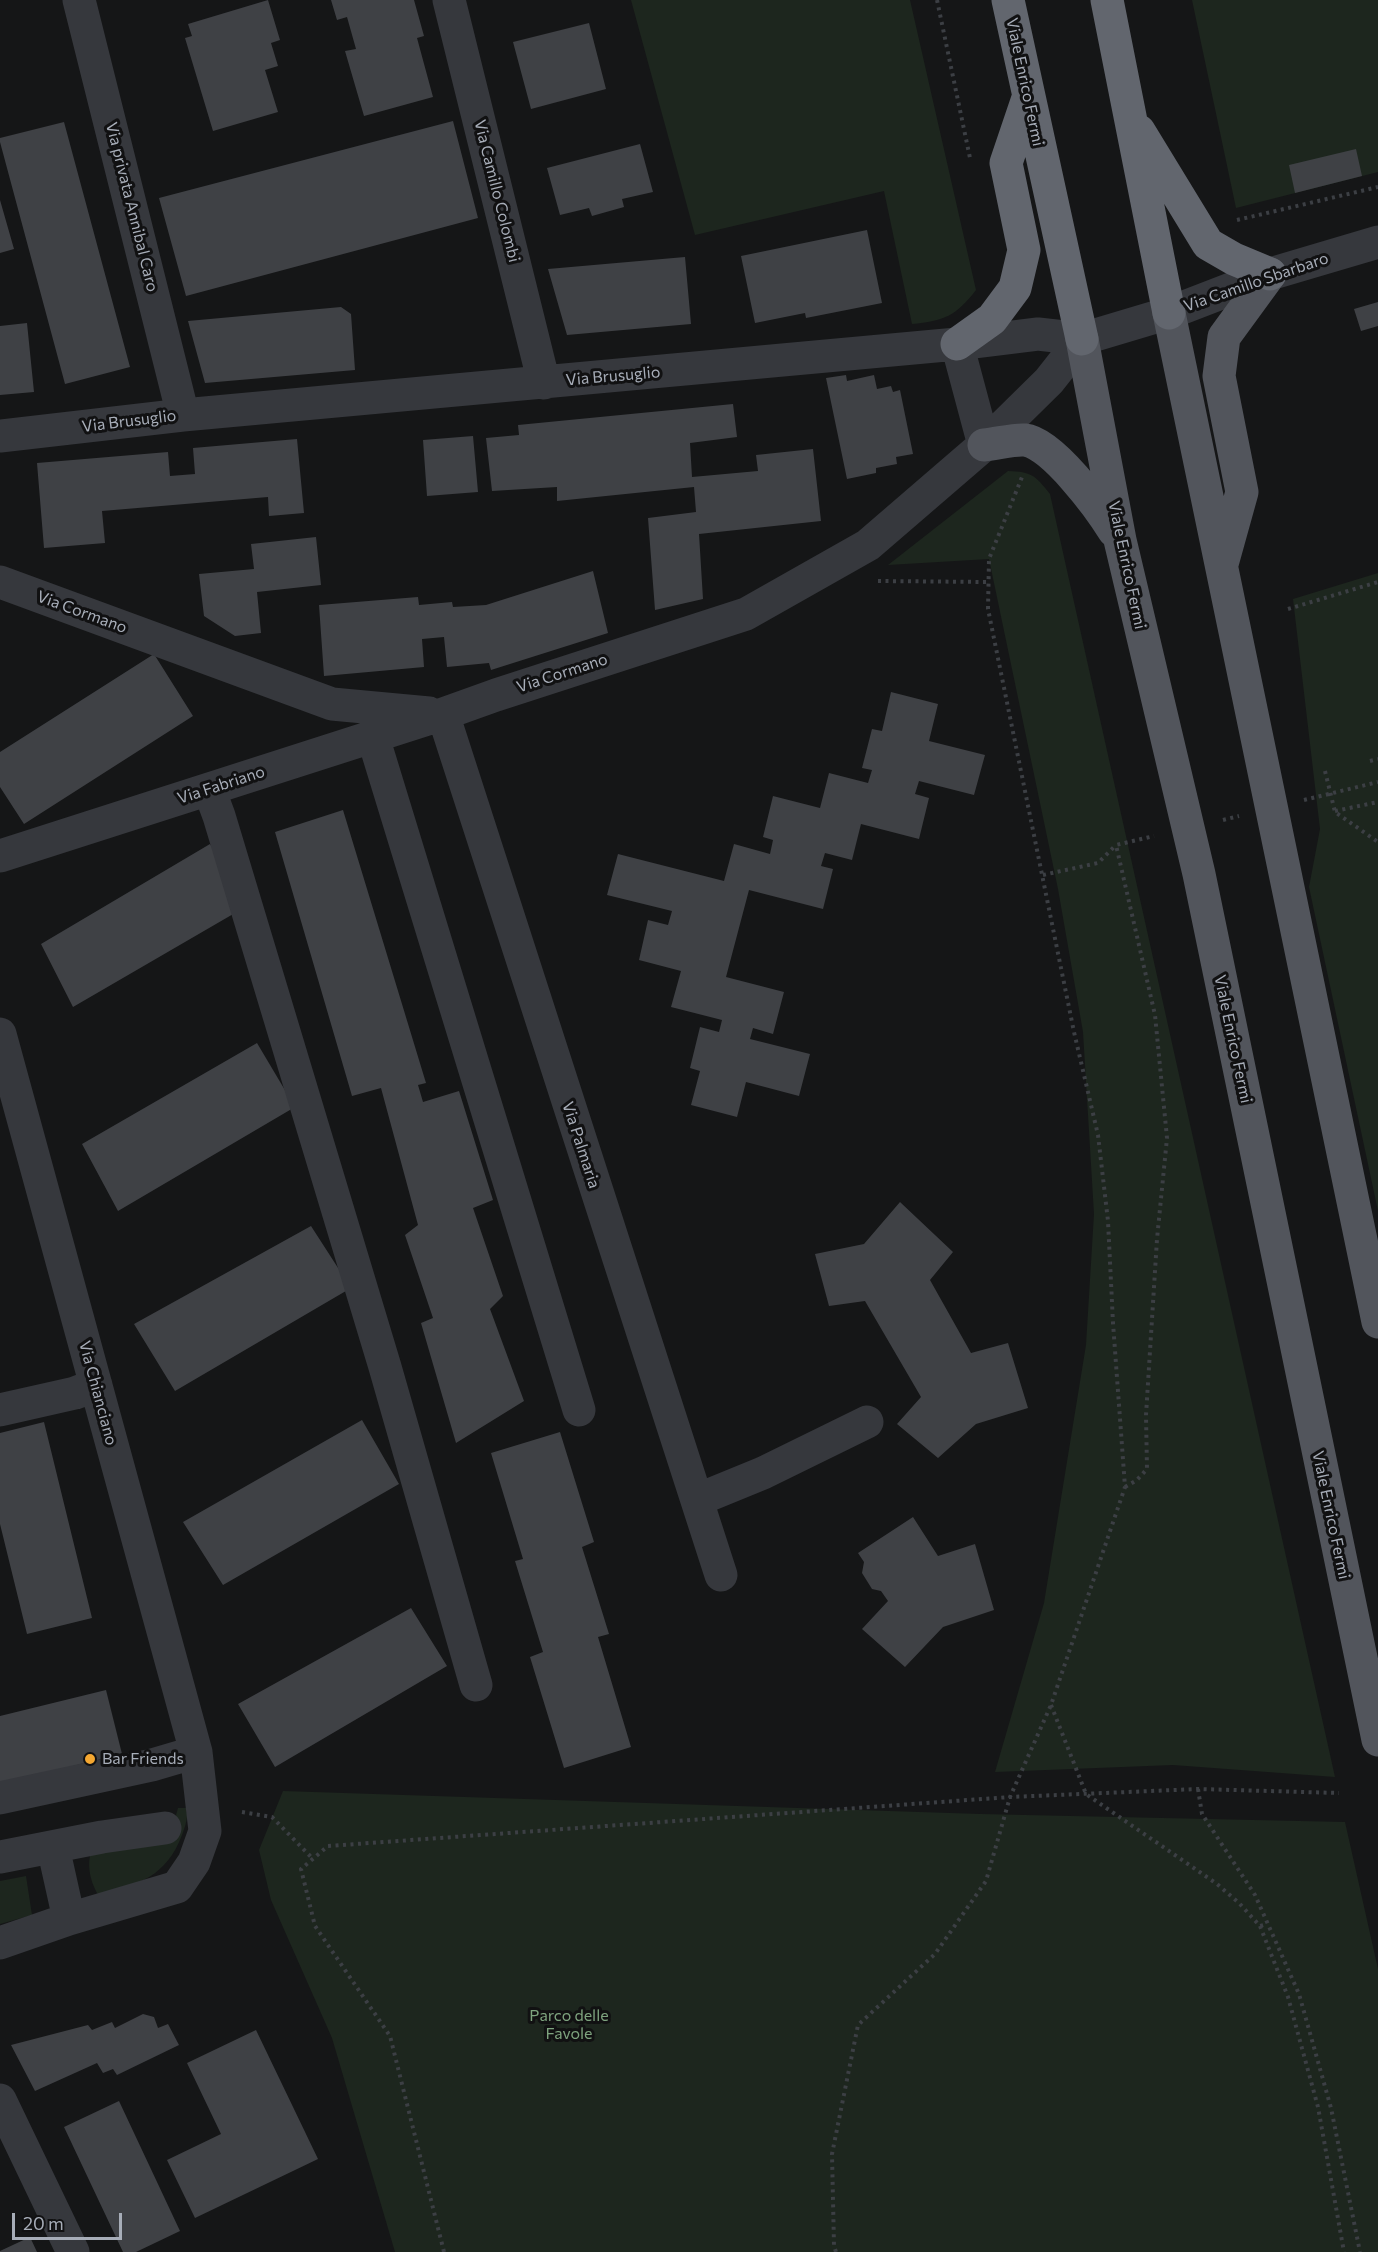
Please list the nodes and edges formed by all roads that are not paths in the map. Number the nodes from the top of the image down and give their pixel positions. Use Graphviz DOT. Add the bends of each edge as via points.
graph roads {
  1 [pos="79,0"];
  2 [pos="449,0"];
  3 [pos="1008,0"];
  4 [pos="1107,0"];
  5 [pos="1028,98"];
  6 [pos="1130,117"];
  7 [pos="1378,242"];
  8 [pos="1270,274"];
  9 [pos="1169,313"];
  10 [pos="1082,339"];
  11 [pos="957,344"];
  12 [pos="544,383"];
  13 [pos="183,415"];
  14 [pos="0,436"];
  15 [pos="984,445"];
  16 [pos="1120,540"];
  17 [pos="1220,568"];
  18 [pos="0,582"];
  19 [pos="443,714"];
  20 [pos="372,737"];
  21 [pos="209,789"];
  22 [pos="0,856"];
  23 [pos="0,1034"];
  24 [pos="1378,1322"];
  25 [pos="96,1385"];
  26 [pos="0,1410"];
  27 [pos="579,1410"];
  28 [pos="867,1422"];
  29 [pos="697,1500"];
  30 [pos="721,1575"];
  31 [pos="476,1685"];
  32 [pos="1378,1740"];
  33 [pos="196,1752"];
  34 [pos="0,1798"];
  35 [pos="165,1828"];
  36 [pos="53,1846"];
  37 [pos="0,1857"];
  38 [pos="69,1919"];
  39 [pos="0,1943"];
  40 [pos="0,2100"];
  41 [pos="73,2252"];
  1 -- 13 [label="street, Via privata Annibal Caro"];
  2 -- 12 [label="street, Via Camillo Colombi"];
  3 -- 5 [label="highway, Viale Enrico Fermi"];
  4 -- 6 [label="highway"];
  5 -- 10 [label="highway, Viale Enrico Fermi"];
  5 -- 11 [label="highway" via="1006,163 1024,250 1015,288 992,319"];
  6 -- 8 [label="highway" via="1208,244"];
  6 -- 9 [label="highway"];
  7 -- 8 [label="street, Via Camillo Sbarbaro"];
  8 -- 9 [label="street, Via Camillo Sbarbaro"];
  8 -- 17 [label="main road" via="1224,337 1219,376 1242,492"];
  9 -- 10 [label="street"];
  9 -- 17 [label="main road"];
  10 -- 11 [label="street, Via Brusuglio" via="1038,334"];
  10 -- 15 [label="street" via="1049,381"];
  10 -- 16 [label="main road, Viale Enrico Fermi"];
  11 -- 12 [label="street, Via Brusuglio"];
  11 -- 15 [label="street"];
  12 -- 13 [label="street, Via Brusuglio"];
  13 -- 14 [label="street, Via Brusuglio"];
  15 -- 16 [label="main road" via="1024,440 1040,444 1095,502"];
  15 -- 19 [label="street, Via Cormano" via="868,545 746,614"];
  16 -- 32 [label="main road, Viale Enrico Fermi" via="1198,874"];
  17 -- 24 [label="main road"];
  18 -- 19 [label="street, Via Cormano" via="332,704"];
  19 -- 20 [label="street, Via Fabriano"];
  19 -- 29 [label="street, Via Palmaria"];
  20 -- 21 [label="street, Via Fabriano"];
  20 -- 27 [label="street"];
  21 -- 22 [label="street, Via Fabriano"];
  21 -- 31 [label="street" via="379,1344"];
  23 -- 25 [label="street, Via Chianciano"];
  25 -- 26 [label="street"];
  25 -- 33 [label="street, Via Chianciano"];
  28 -- 29 [label="street"];
  29 -- 30 [label="street, Via Palmaria"];
  33 -- 34 [label="street"];
  33 -- 38 [label="street, Via Chianciano" via="205,1831 194,1862 177,1887"];
  35 -- 36 [label="street"];
  36 -- 37 [label="street"];
  36 -- 38 [label="street"];
  38 -- 39 [label="street, Via Chianciano"];
  40 -- 41 [label="street"];
}
